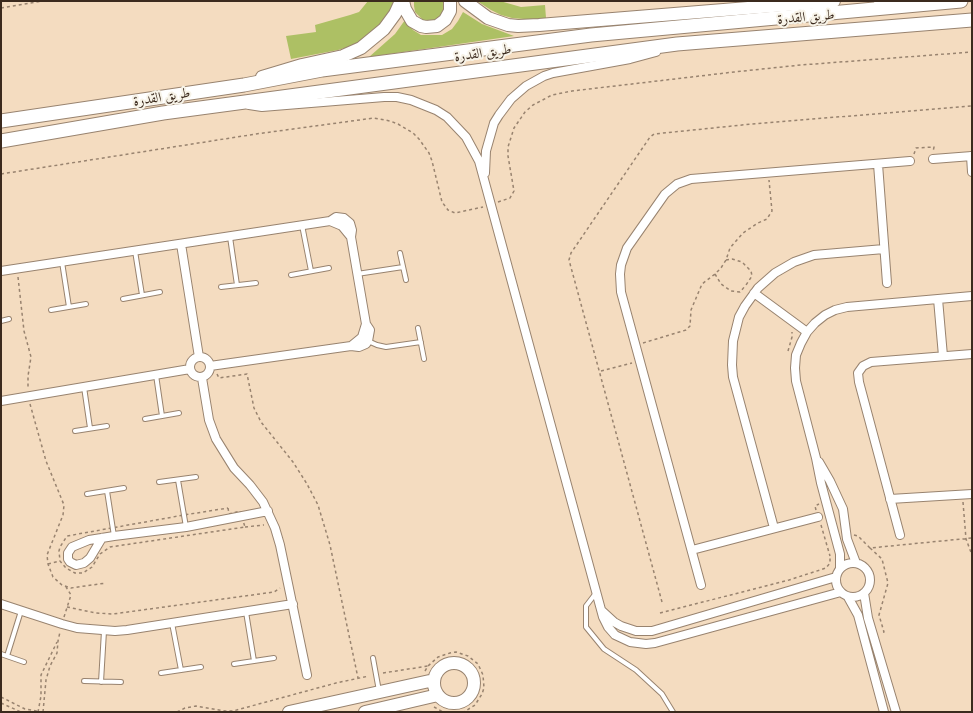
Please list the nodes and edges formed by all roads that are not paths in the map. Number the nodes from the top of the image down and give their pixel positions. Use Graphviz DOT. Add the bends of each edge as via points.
graph roads {
  1 [pos="402,1"];
  2 [pos="450,1"];
  3 [pos="464,1"];
  4 [pos="834,1"];
  5 [pos="880,1"];
  6 [pos="961,1"];
  7 [pos="899,6"];
  8 [pos="972,20"];
  9 [pos="677,44"];
  10 [pos="244,85"];
  11 [pos="243,102"];
  12 [pos="1,121"];
  13 [pos="1,141"];
  14 [pos="971,156"];
  15 [pos="933,159"];
  16 [pos="910,161"];
  17 [pos="878,164"];
  18 [pos="972,172"];
  19 [pos="485,186"];
  20 [pos="302,225"];
  21 [pos="230,236"];
  22 [pos="181,244"];
  23 [pos="884,249"];
  24 [pos="135,251"];
  25 [pos="400,253"];
  26 [pos="62,262"];
  27 [pos="403,267"];
  28 [pos="329,268"];
  29 [pos="1,271"];
  30 [pos="311,271"];
  31 [pos="357,274"];
  32 [pos="291,276"];
  33 [pos="406,280"];
  34 [pos="256,282"];
  35 [pos="887,283"];
  36 [pos="237,285"];
  37 [pos="221,288"];
  38 [pos="160,292"];
  39 [pos="754,292"];
  40 [pos="142,295"];
  41 [pos="972,296"];
  42 [pos="123,299"];
  43 [pos="938,299"];
  44 [pos="86,304"];
  45 [pos="69,307"];
  46 [pos="51,310"];
  47 [pos="9,319"];
  48 [pos="1,321"];
  49 [pos="366,324"];
  50 [pos="418,328"];
  51 [pos="807,332"];
  52 [pos="368,341"];
  53 [pos="421,342"];
  54 [pos="351,346"];
  55 [pos="972,354"];
  56 [pos="943,356"];
  57 [pos="199,357"];
  58 [pos="424,359"];
  59 [pos="210,366"];
  60 [pos="190,369"];
  61 [pos="156,374"];
  62 [pos="202,380"];
  63 [pos="84,387"];
  64 [pos="1,400"];
  65 [pos="179,414"];
  66 [pos="162,416"];
  67 [pos="145,419"];
  68 [pos="107,426"];
  69 [pos="90,428"];
  70 [pos="75,431"];
  71 [pos="816,458"];
  72 [pos="196,477"];
  73 [pos="178,480"];
  74 [pos="159,482"];
  75 [pos="124,488"];
  76 [pos="107,491"];
  77 [pos="87,494"];
  78 [pos="972,494"];
  79 [pos="890,499"];
  80 [pos="843,509"];
  81 [pos="268,511"];
  82 [pos="829,513"];
  83 [pos="818,517"];
  84 [pos="186,527"];
  85 [pos="774,528"];
  86 [pos="900,535"];
  87 [pos="114,536"];
  88 [pos="102,538"];
  89 [pos="692,550"];
  90 [pos="856,563"];
  91 [pos="840,568"];
  92 [pos="836,577"];
  93 [pos="701,585"];
  94 [pos="597,591"];
  95 [pos="864,593"];
  96 [pos="844,594"];
  97 [pos="1,604"];
  98 [pos="293,604"];
  99 [pos="21,610"];
  100 [pos="246,611"];
  101 [pos="602,611"];
  102 [pos="172,622"];
  103 [pos="104,631"];
  104 [pos="1,654"];
  105 [pos="7,656"];
  106 [pos="274,658"];
  107 [pos="373,658"];
  108 [pos="254,661"];
  109 [pos="24,662"];
  110 [pos="234,664"];
  111 [pos="201,667"];
  112 [pos="181,670"];
  113 [pos="162,673"];
  114 [pos="307,674"];
  115 [pos="84,681"];
  116 [pos="429,681"];
  117 [pos="101,682"];
  118 [pos="121,682"];
  119 [pos="379,691"];
  120 [pos="438,695"];
  121 [pos="289,712"];
  122 [pos="365,712"];
  123 [pos="673,712"];
  124 [pos="884,712"];
  125 [pos="896,712"];
  1 -- 2 [label="street" via="412,21 426,27 436,26 445,20 450,11"];
  1 -- 10 [label="street" via="384,30 361,48 338,57 287,69"];
  3 -- 4 [label="street" via="488,18 508,25 539,26"];
  5 -- 7 [label="street"];
  6 -- 7 [label="main road, طريق القدرة"];
  7 -- 10 [label="main road, طريق القدرة" via="591,35 322,70"];
  8 -- 9 [label="main road, طريق القدرة"];
  9 -- 11 [label="main road, طريق القدرة"];
  9 -- 19 [label="street" via="654,53 553,73 526,86 504,106 492,128 486,151"];
  10 -- 12 [label="main road, طريق القدرة"];
  11 -- 13 [label="main road, طريق القدرة"];
  11 -- 19 [label="street" via="262,107 384,97 404,98 424,104 447,117 466,137 479,161"];
  14 -- 15 [label="street"];
  14 -- 18 [label="street"];
  16 -- 17 [label="street"];
  17 -- 23 [label="street"];
  17 -- 89 [label="street" via="691,179 671,189 660,199 627,248 621,265 621,292"];
  19 -- 94 [label="street"];
  20 -- 21 [label="street"];
  20 -- 30 [label="lane"];
  20 -- 31 [label="street" via="330,221 336,217 347,220 352,226 351,237"];
  21 -- 22 [label="street"];
  21 -- 36 [label="lane"];
  22 -- 24 [label="street"];
  22 -- 57 [label="street"];
  23 -- 35 [label="street"];
  23 -- 39 [label="street" via="804,258 775,273"];
  24 -- 26 [label="street"];
  24 -- 40 [label="lane"];
  25 -- 27 [label="lane"];
  26 -- 29 [label="street"];
  26 -- 45 [label="lane"];
  27 -- 31 [label="lane"];
  27 -- 33 [label="lane"];
  28 -- 30 [label="lane"];
  30 -- 32 [label="lane"];
  31 -- 49 [label="street"];
  34 -- 36 [label="lane"];
  36 -- 37 [label="lane"];
  38 -- 40 [label="lane"];
  39 -- 51 [label="street"];
  39 -- 85 [label="street" via="735,329 733,377"];
  40 -- 42 [label="lane"];
  41 -- 43 [label="street"];
  43 -- 51 [label="street" via="835,310 825,315"];
  43 -- 56 [label="street"];
  44 -- 45 [label="lane"];
  45 -- 46 [label="lane"];
  47 -- 48 [label="lane"];
  49 -- 52 [label="street" via="370,330"];
  49 -- 54 [label="street" via="362,337"];
  50 -- 53 [label="lane"];
  51 -- 71 [label="street" via="796,355 795,368"];
  52 -- 53 [label="lane" via="386,346"];
  52 -- 54 [label="street" via="359,347"];
  53 -- 58 [label="lane"];
  54 -- 59 [label="street"];
  55 -- 56 [label="street"];
  56 -- 79 [label="street" via="871,362 863,366 858,373"];
  57 -- 59 [label="street" via="208,360"];
  57 -- 60 [label="street" via="192,361"];
  59 -- 62 [label="street" via="209,372"];
  60 -- 61 [label="street"];
  60 -- 62 [label="street" via="194,376"];
  61 -- 63 [label="street"];
  61 -- 66 [label="lane"];
  62 -- 81 [label="street" via="209,420 216,440"];
  63 -- 64 [label="street"];
  63 -- 69 [label="lane"];
  65 -- 66 [label="lane"];
  66 -- 67 [label="lane"];
  68 -- 69 [label="lane"];
  69 -- 70 [label="lane"];
  71 -- 80 [label="street"];
  71 -- 82 [label="street"];
  72 -- 73 [label="lane"];
  73 -- 74 [label="lane"];
  73 -- 84 [label="lane"];
  75 -- 76 [label="lane"];
  76 -- 77 [label="lane"];
  76 -- 87 [label="lane"];
  78 -- 79 [label="street"];
  79 -- 86 [label="street"];
  80 -- 82 [label="street"];
  80 -- 90 [label="street" via="846,537"];
  81 -- 84 [label="street"];
  81 -- 98 [label="street" via="278,536"];
  82 -- 91 [label="street" via="840,554"];
  83 -- 85 [label="street"];
  84 -- 87 [label="street"];
  85 -- 89 [label="street"];
  87 -- 88 [label="street"];
  88 -- 88 [label="street" via="75,545 68,553 70,562 76,565 84,563"];
  89 -- 93 [label="street"];
  90 -- 91 [label="street" via="851,562"];
  90 -- 95 [label="street" via="866,568 870,578 870,584"];
  91 -- 92 [label="street"];
  92 -- 96 [label="street" via="836,586"];
  92 -- 101 [label="street" via="652,631 636,631 621,626"];
  94 -- 101 [label="street"];
  94 -- 123 [label="lane" via="586,606 586,627 604,649 636,670 662,694"];
  95 -- 96 [label="street" via="853,598"];
  95 -- 125 [label="street" via="866,610"];
  96 -- 101 [label="street" via="646,644 630,642 615,635 605,622"];
  96 -- 124 [label="street" via="858,615"];
  97 -- 99 [label="street"];
  98 -- 100 [label="street"];
  98 -- 114 [label="street"];
  99 -- 103 [label="street" via="77,628"];
  99 -- 105 [label="lane"];
  100 -- 102 [label="street"];
  100 -- 108 [label="lane"];
  102 -- 103 [label="street" via="127,630"];
  102 -- 112 [label="lane"];
  103 -- 117 [label="lane"];
  104 -- 105 [label="lane"];
  105 -- 109 [label="lane"];
  106 -- 108 [label="lane"];
  107 -- 119 [label="lane"];
  108 -- 110 [label="lane"];
  111 -- 112 [label="lane"];
  112 -- 113 [label="lane"];
  115 -- 117 [label="lane"];
  116 -- 119 [label="street"];
  116 -- 120 [label="street" via="434,685"];
  116 -- 120 [label="street" via="440,669 450,664 462,665 474,678 473,690 465,700 448,702"];
  117 -- 118 [label="lane"];
  119 -- 121 [label="street"];
  120 -- 122 [label="street"];
}
